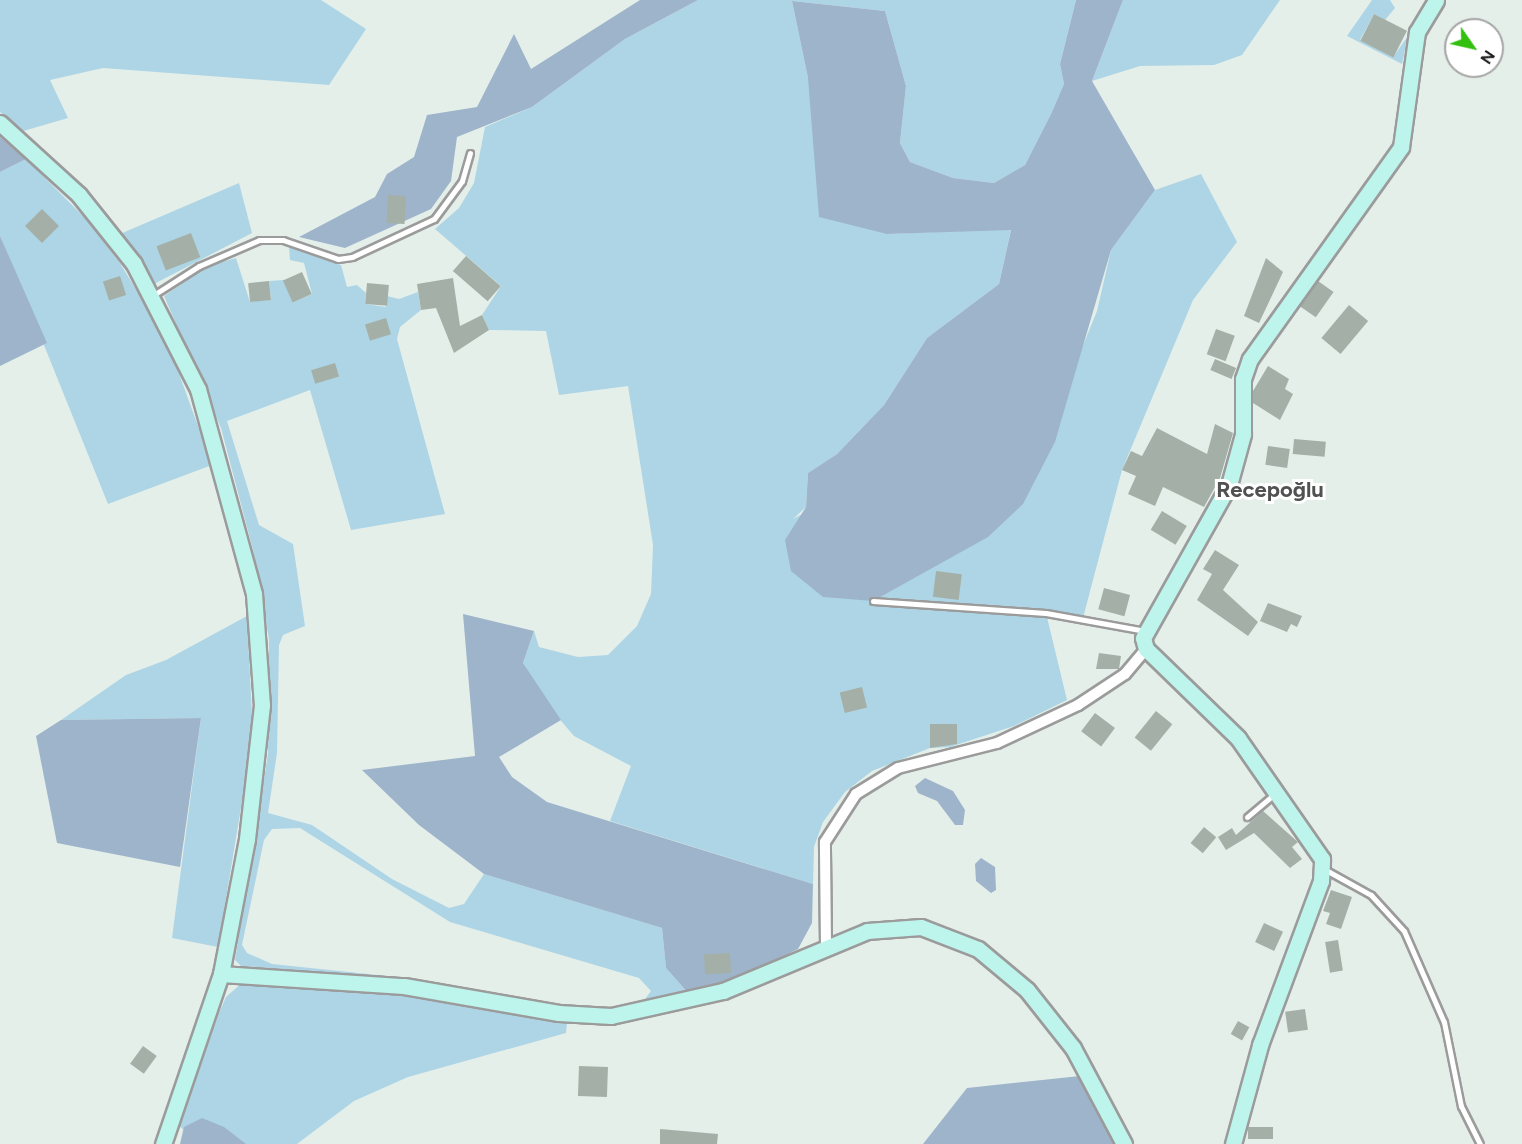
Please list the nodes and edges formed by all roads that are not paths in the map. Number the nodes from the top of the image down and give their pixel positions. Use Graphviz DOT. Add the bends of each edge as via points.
graph roads {
  1 [pos="1436,0"];
  2 [pos="0,123"];
  3 [pos="470,153"];
  4 [pos="151,296"];
  5 [pos="873,601"];
  6 [pos="1145,631"];
  7 [pos="1146,649"];
  8 [pos="1277,790"];
  9 [pos="1247,817"];
  10 [pos="1323,868"];
  11 [pos="826,946"];
  12 [pos="221,975"];
  13 [pos="163,1144"];
  14 [pos="1124,1144"];
  15 [pos="1233,1144"];
  16 [pos="1480,1144"];
  1 -- 6 [label="street" via="1417,32 1401,147 1250,359 1243,379 1243,434 1229,485"];
  2 -- 4 [label="street" via="97,215"];
  3 -- 4 [label="lane" via="462,181 434,219 352,257 338,259 283,240 259,240 199,266"];
  4 -- 12 [label="street" via="198,389 222,462 254,594 260,651 259,755"];
  5 -- 6 [label="lane" via="1046,613"];
  6 -- 7 [label="street"];
  7 -- 8 [label="street" via="1238,738"];
  7 -- 11 [label="street" via="1125,674 1078,705 997,743 898,768 856,794 825,842"];
  8 -- 9 [label="lane"];
  8 -- 10 [label="street" via="1314,841"];
  10 -- 15 [label="street" via="1260,1045"];
  10 -- 16 [label="lane" via="1371,895 1404,931 1444,1022 1461,1106"];
  11 -- 12 [label="street" via="723,991 611,1016 559,1013 404,986"];
  11 -- 14 [label="street" via="902,926 938,932 978,949 1013,976 1060,1028"];
  12 -- 13 [label="street"];
}
